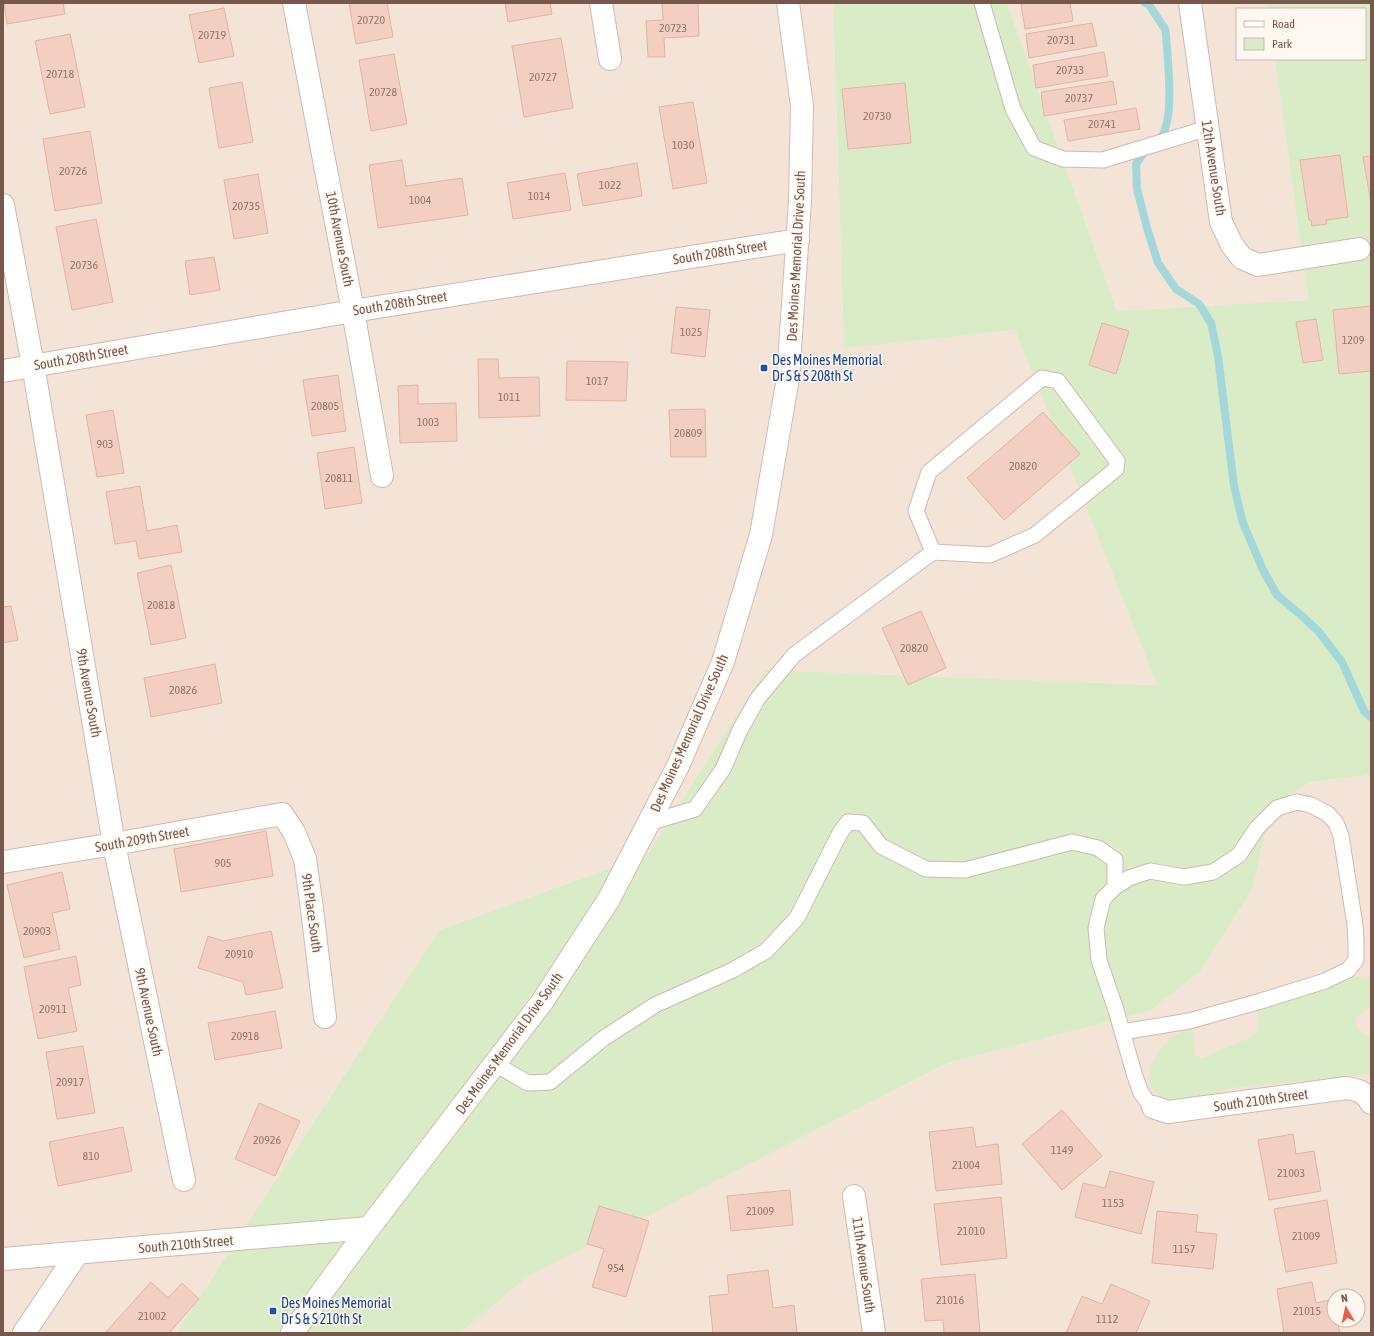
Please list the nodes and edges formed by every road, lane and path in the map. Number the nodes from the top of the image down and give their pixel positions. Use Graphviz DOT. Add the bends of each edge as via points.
graph roads {
  1 [pos="294,3"];
  2 [pos="601,3"];
  3 [pos="788,3"];
  4 [pos="982,3"];
  5 [pos="1190,3"];
  6 [pos="610,59"];
  7 [pos="1208,128"];
  8 [pos="3,205"];
  9 [pos="798,240"];
  10 [pos="1359,249"];
  11 [pos="353,311"];
  12 [pos="33,365"];
  13 [pos="3,371"];
  14 [pos="382,476"];
  15 [pos="933,552"];
  16 [pos="282,814"];
  17 [pos="648,823"];
  18 [pos="114,844"];
  19 [pos="3,862"];
  20 [pos="1116,887"];
  21 [pos="325,1017"];
  22 [pos="1122,1032"];
  23 [pos="495,1064"];
  24 [pos="1369,1100"];
  25 [pos="1153,1107"];
  26 [pos="184,1180"];
  27 [pos="854,1196"];
  28 [pos="369,1228"];
  29 [pos="77,1254"];
  30 [pos="3,1259"];
  31 [pos="24,1333"];
  32 [pos="292,1333"];
  33 [pos="874,1333"];
  1 -- 11 [label="street, 10th Avenue South"];
  2 -- 6 [label="street"];
  3 -- 9 [label="street, Des Moines Memorial Drive South" via="802,106"];
  4 -- 7 [label="lane" via="1013,109 1034,148 1063,159 1103,160"];
  5 -- 7 [label="street, 12th Avenue South"];
  7 -- 10 [label="street, 12th Avenue South" via="1222,222 1232,245 1242,258 1258,265"];
  8 -- 12 [label="street, 9th Avenue South"];
  9 -- 11 [label="street, South 208th Street"];
  9 -- 17 [label="street, Des Moines Memorial Drive South" via="788,378 761,535 723,662 678,766"];
  11 -- 12 [label="street, South 208th Street"];
  11 -- 14 [label="street, 10th Avenue South"];
  12 -- 13 [label="street, South 208th Street"];
  12 -- 18 [label="street, 9th Avenue South"];
  15 -- 15 [label="lane" via="990,555 1035,535 1116,469 1117,462 1058,382 1042,378 929,472 916,511"];
  15 -- 17 [label="lane" via="794,655 758,698 723,769 695,809"];
  16 -- 18 [label="street, South 209th Street"];
  16 -- 21 [label="street, 9th Place South" via="294,832 304,859"];
  17 -- 23 [label="street, Des Moines Memorial Drive South" via="609,899 542,1002"];
  18 -- 19 [label="street, South 209th Street"];
  18 -- 26 [label="street, 9th Avenue South"];
  20 -- 22 [label="lane" via="1103,899 1096,928 1099,960"];
  20 -- 22 [label="lane" via="1129,878 1150,871 1184,877 1213,872 1239,855 1257,828 1277,808 1297,802 1311,805 1328,814 1336,823 1341,836 1356,941 1356,960 1348,970 1325,981 1189,1021"];
  20 -- 23 [label="lane" via="1116,860 1098,848 1072,842 965,870 926,868 881,846 863,823 848,822 797,918 766,951 733,970 656,1005 604,1038 550,1082 528,1083"];
  22 -- 25 [label="lane" via="1141,1092"];
  23 -- 28 [label="street, Des Moines Memorial Drive South"];
  24 -- 25 [label="street, South 210th Street" via="1359,1090 1347,1088 1168,1112"];
  27 -- 33 [label="street, 11th Avenue South"];
  28 -- 29 [label="street, South 210th Street"];
  28 -- 32 [label="street, Des Moines Memorial Drive South"];
  29 -- 30 [label="street, South 210th Street"];
  29 -- 31 [label="street"];
}
